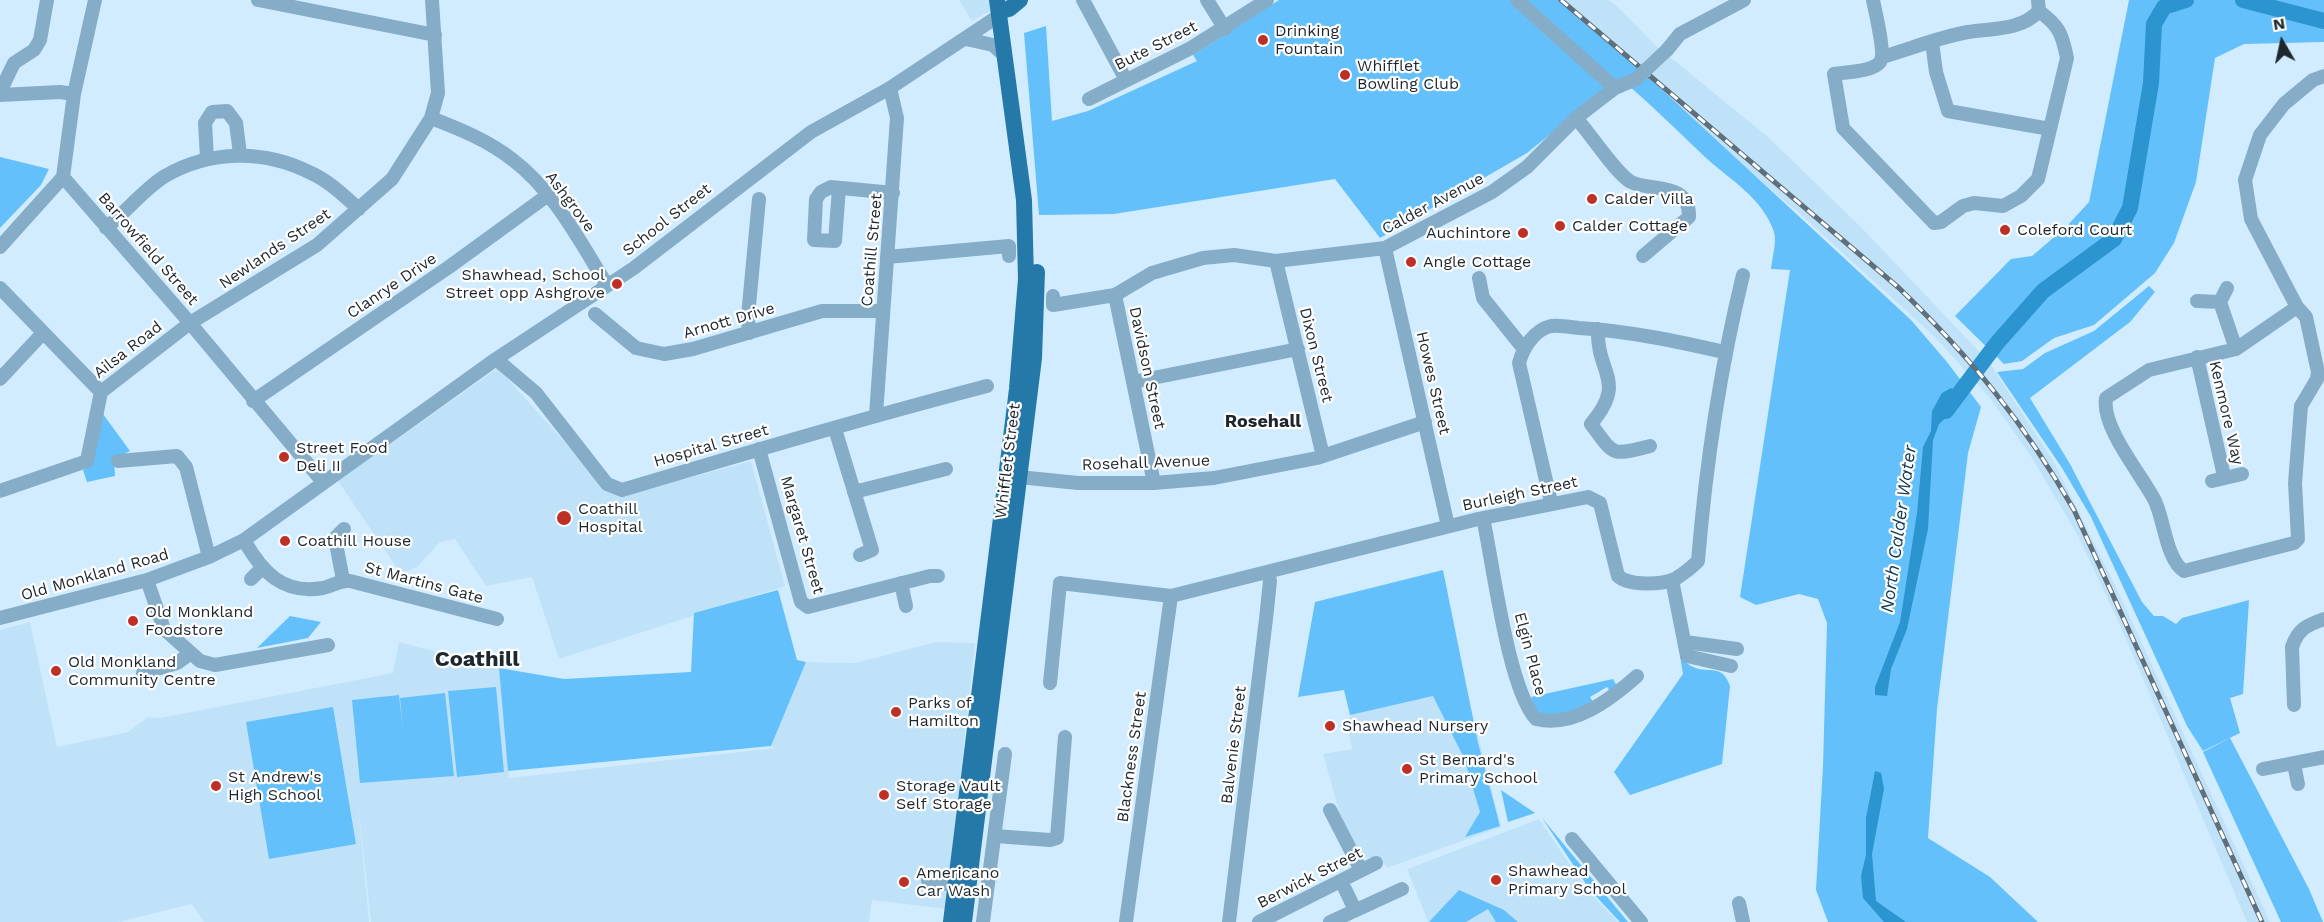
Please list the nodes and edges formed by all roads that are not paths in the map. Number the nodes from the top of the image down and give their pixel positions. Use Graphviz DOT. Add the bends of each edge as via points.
graph roads {
  1 [pos="47,0"];
  2 [pos="95,0"];
  3 [pos="258,0"];
  4 [pos="432,0"];
  5 [pos="1083,0"];
  6 [pos="1207,0"];
  7 [pos="1267,0"];
  8 [pos="1517,0"];
  9 [pos="1744,0"];
  10 [pos="1873,0"];
  11 [pos="291,3"];
  12 [pos="1008,4"];
  13 [pos="2038,5"];
  14 [pos="1225,28"];
  15 [pos="435,34"];
  16 [pos="966,39"];
  17 [pos="1932,42"];
  18 [pos="1005,56"];
  19 [pos="1882,57"];
  20 [pos="2324,76"];
  21 [pos="1126,80"];
  22 [pos="890,88"];
  23 [pos="1616,88"];
  24 [pos="0,94"];
  25 [pos="74,94"];
  26 [pos="1089,99"];
  27 [pos="431,118"];
  28 [pos="1576,118"];
  29 [pos="2049,129"];
  30 [pos="240,154"];
  31 [pos="207,158"];
  32 [pos="63,177"];
  33 [pos="839,188"];
  34 [pos="893,193"];
  35 [pos="548,195"];
  36 [pos="759,199"];
  37 [pos="358,209"];
  38 [pos="106,228"];
  39 [pos="0,247"];
  40 [pos="1385,248"];
  41 [pos="1009,256"];
  42 [pos="1643,256"];
  43 [pos="887,257"];
  44 [pos="1276,261"];
  45 [pos="1743,275"];
  46 [pos="1479,278"];
  47 [pos="607,285"];
  48 [pos="0,288"];
  49 [pos="2227,288"];
  50 [pos="1115,295"];
  51 [pos="1053,296"];
  52 [pos="2198,301"];
  53 [pos="2220,302"];
  54 [pos="2296,307"];
  55 [pos="883,311"];
  56 [pos="595,314"];
  57 [pos="190,323"];
  58 [pos="1598,329"];
  59 [pos="749,333"];
  60 [pos="42,334"];
  61 [pos="1524,348"];
  62 [pos="1298,349"];
  63 [pos="2236,349"];
  64 [pos="1724,352"];
  65 [pos="2197,357"];
  66 [pos="496,359"];
  67 [pos="0,380"];
  68 [pos="1133,382"];
  69 [pos="987,386"];
  70 [pos="101,392"];
  71 [pos="253,401"];
  72 [pos="876,415"];
  73 [pos="1425,422"];
  74 [pos="835,429"];
  75 [pos="1650,446"];
  76 [pos="759,448"];
  77 [pos="1323,456"];
  78 [pos="118,461"];
  79 [pos="348,463"];
  80 [pos="946,469"];
  81 [pos="2242,474"];
  82 [pos="1012,477"];
  83 [pos="323,482"];
  84 [pos="1154,483"];
  85 [pos="0,491"];
  86 [pos="854,492"];
  87 [pos="1551,502"];
  88 [pos="1483,518"];
  89 [pos="1448,526"];
  90 [pos="321,532"];
  91 [pos="244,540"];
  92 [pos="860,555"];
  93 [pos="209,557"];
  94 [pos="263,567"];
  95 [pos="1268,572"];
  96 [pos="938,576"];
  97 [pos="251,579"];
  98 [pos="147,580"];
  99 [pos="343,580"];
  100 [pos="1672,580"];
  101 [pos="901,583"];
  102 [pos="1171,596"];
  103 [pos="906,606"];
  104 [pos="0,618"];
  105 [pos="496,619"];
  106 [pos="2324,619"];
  107 [pos="1685,642"];
  108 [pos="328,645"];
  109 [pos="1737,649"];
  110 [pos="191,653"];
  111 [pos="1731,666"];
  112 [pos="143,673"];
  113 [pos="1637,676"];
  114 [pos="1050,682"];
  115 [pos="2292,702"];
  116 [pos="1065,737"];
  117 [pos="1005,754"];
  118 [pos="2324,757"];
  119 [pos="2294,764"];
  120 [pos="2263,769"];
  121 [pos="2298,784"];
  122 [pos="1330,810"];
  123 [pos="995,836"];
  124 [pos="1572,839"];
  125 [pos="1376,862"];
  126 [pos="1361,870"];
  127 [pos="928,881"];
  128 [pos="955,885"];
  129 [pos="1345,889"];
  130 [pos="1402,889"];
  131 [pos="1739,903"];
  132 [pos="1355,910"];
  133 [pos="1264,921"];
  134 [pos="951,922"];
  135 [pos="964,922"];
  136 [pos="983,922"];
  137 [pos="1125,922"];
  138 [pos="1229,922"];
  139 [pos="1330,922"];
  140 [pos="1641,922"];
  141 [pos="1743,922"];
  1 -- 24 [label="street" via="40,40 34,50 15,63"];
  2 -- 25 [label="street"];
  3 -- 11 [label="street"];
  4 -- 15 [label="street, Newlands Street"];
  5 -- 21 [label="street"];
  6 -- 14 [label="street"];
  7 -- 14 [label="street, Bute Street"];
  8 -- 23 [label="street"];
  9 -- 23 [label="street, Calder Avenue, bridge" via="1680,34 1636,79"];
  10 -- 19 [label="street"];
  11 -- 15 [label="street"];
  12 -- 16 [label="street, School Street"];
  12 -- 18 [label="main road, Whifflet Street"];
  12 -- 82 [label="main road, Whifflet Street" via="1037,245 1034,358"];
  13 -- 17 [label="street" via="2034,16 2004,28"];
  13 -- 29 [label="street" via="2056,24 2067,58"];
  14 -- 21 [label="street, Bute Street"];
  15 -- 27 [label="street, Newlands Street" via="438,93"];
  16 -- 18 [label="street" via="993,45"];
  16 -- 22 [label="street, School Street"];
  17 -- 19 [label="street"];
  17 -- 29 [label="street" via="1948,111"];
  18 -- 82 [label="main road, Whifflet Street" via="1024,200 1026,279"];
  19 -- 29 [label="street" via="1874,66 1834,74 1843,128 1934,223 1962,206 2003,206 2021,196 2038,179"];
  20 -- 54 [label="street" via="2284,104 2260,135 2245,180 2251,219"];
  21 -- 26 [label="street, Bute Street"];
  22 -- 34 [label="street, Coathill Street" via="897,118"];
  22 -- 47 [label="street, School Street" via="811,132"];
  23 -- 28 [label="street, Calder Avenue"];
  24 -- 25 [label="street"];
  25 -- 32 [label="street"];
  27 -- 35 [label="street, Ashgrove" via="466,131 514,160"];
  27 -- 37 [label="street, Newlands Street" via="392,179"];
  28 -- 40 [label="street, Calder Avenue" via="1527,167 1492,192"];
  28 -- 42 [label="street" via="1632,183 1667,188 1682,198 1689,209 1689,217"];
  30 -- 31 [label="street"];
  30 -- 31 [label="street" via="236,123 227,111 219,111 212,112 205,123"];
  30 -- 37 [label="street" via="311,172"];
  31 -- 38 [label="street" via="163,177"];
  32 -- 38 [label="street, Barrowfield Street"];
  32 -- 39 [label="street"];
  33 -- 34 [label="street"];
  34 -- 43 [label="street, Coathill Street"];
  35 -- 47 [label="street, Ashgrove"];
  35 -- 71 [label="street, Clanrye Drive"];
  36 -- 59 [label="street"];
  37 -- 57 [label="street, Newlands Street" via="317,245"];
  38 -- 57 [label="street, Barrowfield Street"];
  40 -- 44 [label="street, Calder Avenue"];
  40 -- 73 [label="street, Howes Street"];
  41 -- 43 [label="street" via="1009,246"];
  43 -- 55 [label="street, Coathill Street"];
  44 -- 50 [label="street, Calder Avenue" via="1234,255 1203,258 1152,273"];
  44 -- 62 [label="street, Dixon Street"];
  45 -- 64 [label="street"];
  46 -- 61 [label="street" via="1483,298"];
  47 -- 66 [label="street, School Street"];
  48 -- 60 [label="street"];
  49 -- 53 [label="street"];
  50 -- 51 [label="street, Calder Avenue" via="1053,305"];
  50 -- 68 [label="street, Davidson Street"];
  52 -- 53 [label="street"];
  53 -- 63 [label="street"];
  54 -- 63 [label="street"];
  54 -- 65 [label="street" via="2306,317 2318,372 2301,406 2295,483 2298,540 2184,571 2175,562 2155,500 2116,436 2105,405 2106,398 2149,370"];
  55 -- 59 [label="street, Arnott Drive" via="822,311"];
  55 -- 72 [label="street, Coathill Street"];
  56 -- 59 [label="street, Arnott Drive" via="626,343 652,354 693,349"];
  57 -- 70 [label="street, Ailsa Road"];
  57 -- 71 [label="street, Barrowfield Street"];
  58 -- 61 [label="street" via="1551,326"];
  58 -- 64 [label="street"];
  58 -- 75 [label="street" via="1610,392 1606,406 1591,424 1611,451 1620,454"];
  60 -- 67 [label="street"];
  60 -- 70 [label="street"];
  61 -- 87 [label="street" via="1519,363"];
  62 -- 68 [label="street"];
  62 -- 77 [label="street, Dixon Street"];
  63 -- 65 [label="street"];
  64 -- 100 [label="street" via="1705,466 1698,561"];
  65 -- 81 [label="street, Kenmore Way" via="2218,479"];
  66 -- 76 [label="street, Hospital Street" via="536,393 608,484 622,490"];
  66 -- 79 [label="street, School Street"];
  68 -- 84 [label="street, Davidson Street"];
  69 -- 72 [label="street, Hospital Street"];
  70 -- 85 [label="street, Ailsa Road" via="87,460"];
  71 -- 83 [label="street, Barrowfield Street"];
  72 -- 74 [label="street, Hospital Street"];
  73 -- 77 [label="street, Rosehall Avenue"];
  73 -- 89 [label="street, Howes Street"];
  74 -- 76 [label="street, Hospital Street"];
  74 -- 86 [label="street"];
  76 -- 101 [label="street, Margaret Street" via="801,602 808,607"];
  77 -- 84 [label="street, Rosehall Avenue" via="1214,478"];
  78 -- 93 [label="street" via="177,456 186,467"];
  79 -- 83 [label="street, Old Monkland Road"];
  80 -- 86 [label="street"];
  82 -- 84 [label="street, Rosehall Avenue" via="1078,483"];
  82 -- 128 [label="main road, Whifflet Street"];
  82 -- 135 [label="main road, Whifflet Street" via="1008,582"];
  83 -- 91 [label="street, Old Monkland Road"];
  86 -- 92 [label="street" via="872,550"];
  87 -- 88 [label="street, Burleigh Street"];
  87 -- 100 [label="street, Burleigh Street" via="1588,497 1600,503 1618,576 1624,582"];
  88 -- 89 [label="street, Burleigh Street"];
  88 -- 113 [label="street, Elgin Place" via="1513,664 1521,694 1536,718 1557,720 1608,702"];
  89 -- 95 [label="street, Burleigh Street"];
  90 -- 99 [label="street, St Martins Gate" via="340,533"];
  91 -- 93 [label="street, Old Monkland Road"];
  91 -- 94 [label="street, St Martins Gate"];
  93 -- 98 [label="street, Old Monkland Road"];
  94 -- 97 [label="street"];
  94 -- 99 [label="street, St Martins Gate" via="293,589 325,587"];
  95 -- 102 [label="street, Burleigh Street"];
  95 -- 138 [label="street, Balvenie Street" via="1266,619"];
  96 -- 101 [label="street, Margaret Street"];
  98 -- 104 [label="street, Old Monkland Road"];
  98 -- 110 [label="street" via="164,629"];
  99 -- 105 [label="street, St Martins Gate"];
  100 -- 107 [label="street"];
  101 -- 103 [label="street"];
  102 -- 114 [label="street, Burleigh Street" via="1060,583"];
  102 -- 137 [label="street, Blackness Street"];
  106 -- 115 [label="street" via="2300,629 2294,639"];
  107 -- 109 [label="street"];
  107 -- 111 [label="street" via="1687,657"];
  108 -- 110 [label="street" via="215,665 200,661"];
  110 -- 112 [label="street" via="177,663"];
  116 -- 123 [label="street" via="1057,838"];
  117 -- 123 [label="street"];
  118 -- 119 [label="street"];
  119 -- 120 [label="street"];
  119 -- 121 [label="street"];
  122 -- 126 [label="street"];
  123 -- 136 [label="street"];
  124 -- 140 [label="street"];
  125 -- 126 [label="street, Berwick Street"];
  126 -- 133 [label="street, Berwick Street"];
  127 -- 128 [label="street"];
  128 -- 134 [label="main road, Whifflet Street"];
  129 -- 132 [label="street"];
  130 -- 132 [label="street"];
  131 -- 141 [label="street"];
  132 -- 139 [label="street"];
}
